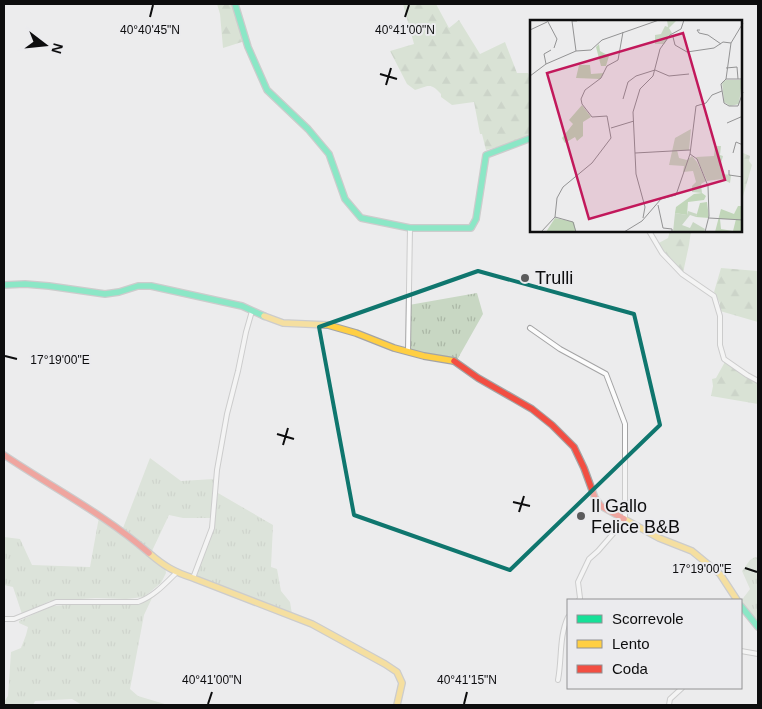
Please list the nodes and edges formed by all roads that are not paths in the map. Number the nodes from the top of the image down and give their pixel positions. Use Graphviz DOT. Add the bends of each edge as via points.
graph roads {
  1 [pos="235,4"];
  2 [pos="530,138"];
  3 [pos="410,228"];
  4 [pos="650,232"];
  5 [pos="4,285"];
  6 [pos="252,311"];
  7 [pos="530,328"];
  8 [pos="408,351"];
  9 [pos="758,380"];
  10 [pos="4,455"];
  11 [pos="625,520"];
  12 [pos="176,573"];
  13 [pos="193,578"];
  14 [pos="579,599"];
  15 [pos="736,599"];
  16 [pos="742,607"];
  17 [pos="4,619"];
  18 [pos="567,620"];
  19 [pos="758,627"];
  20 [pos="742,651"];
  21 [pos="758,654"];
  22 [pos="558,680"];
  23 [pos="681,689"];
  24 [pos="396,705"];
  25 [pos="669,705"];
  1 -- 3 [label="street" via="248,47 267,90 329,154 345,199 361,218"];
  2 -- 3 [label="street" via="486,155 476,219 471,228"];
  3 -- 8 [label="street"];
  4 -- 9 [label="street" via="662,253 682,274 714,296 720,316 720,345 724,359"];
  5 -- 6 [label="street" via="41,285 105,294 152,286"];
  6 -- 8 [label="street" via="283,323 328,325"];
  6 -- 13 [label="street" via="227,414 217,470 212,528"];
  7 -- 11 [label="street" via="606,374 625,424"];
  8 -- 11 [label="street" via="455,361 532,409 574,447 601,506"];
  10 -- 12 [label="street" via="123,531"];
  11 -- 14 [label="street" via="589,559 578,582"];
  11 -- 15 [label="street" via="692,551 720,574"];
  12 -- 13 [label="street"];
  12 -- 17 [label="street" via="156,592 138,602 56,602 14,619"];
  13 -- 24 [label="street" via="312,624 385,664 396,672 402,683"];
  16 -- 19 [label="street"];
  18 -- 22 [label="street"];
  20 -- 21 [label="street"];
  23 -- 25 [label="street" via="670,699"];
}
